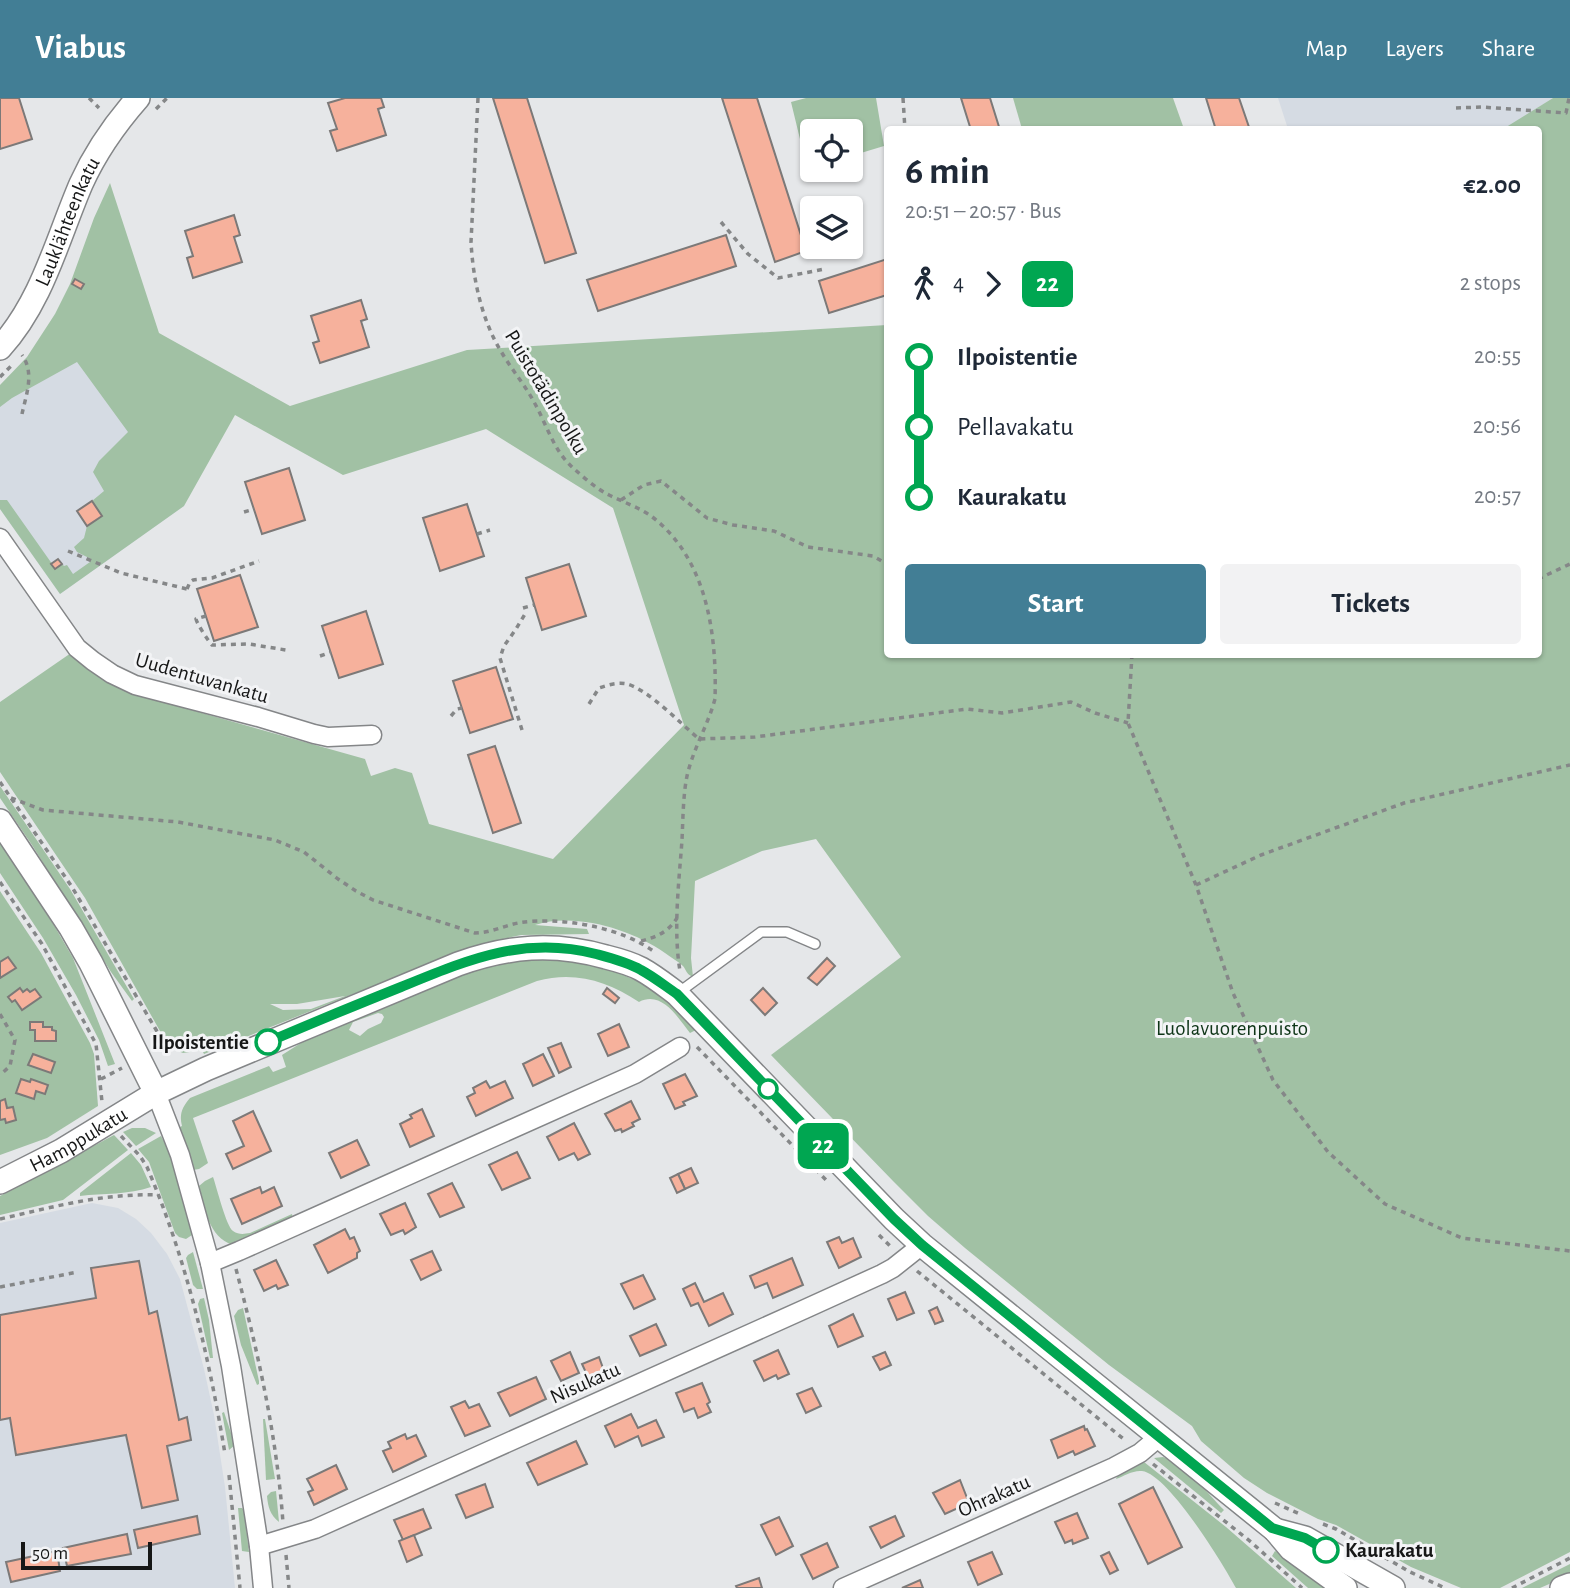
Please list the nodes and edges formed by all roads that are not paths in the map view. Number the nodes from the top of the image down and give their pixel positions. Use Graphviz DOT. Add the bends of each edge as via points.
graph roads {
  1 [pos="138,98"];
  2 [pos="11,352"];
  3 [pos="0,538"];
  4 [pos="372,735"];
  5 [pos="0,821"];
  6 [pos="815,944"];
  7 [pos="682,983"];
  8 [pos="680,1047"];
  9 [pos="156,1093"];
  10 [pos="0,1182"];
  11 [pos="922,1245"];
  12 [pos="210,1263"];
  13 [pos="1159,1437"];
  14 [pos="1269,1537"];
  15 [pos="259,1546"];
  16 [pos="1367,1582"];
  17 [pos="1570,1585"];
  18 [pos="263,1588"];
  19 [pos="843,1588"];
  20 [pos="1345,1588"];
  21 [pos="1394,1588"];
  22 [pos="1562,1588"];
  1 -- 2 [label="street, Lauklähteenkatu" via="83,180 52,260 21,319"];
  3 -- 4 [label="street, Uudentuvankatu" via="77,648 112,674 135,685 314,734"];
  5 -- 9 [label="street" via="71,928"];
  6 -- 7 [label="lane" via="787,932 761,932"];
  7 -- 9 [label="street, Hamppukatu" via="579,950 517,948 458,964"];
  7 -- 11 [label="street, Hamppukatu"];
  8 -- 12 [label="street" via="635,1074"];
  9 -- 10 [label="street, Hamppukatu"];
  9 -- 12 [label="street" via="180,1155"];
  11 -- 13 [label="street, Hamppukatu"];
  11 -- 15 [label="street, Nisukatu" via="882,1274 315,1529"];
  12 -- 15 [label="street"];
  13 -- 14 [label="street, Hamppukatu"];
  13 -- 19 [label="street, Ohrakatu" via="1114,1467"];
  14 -- 16 [label="street" via="1305,1538"];
  14 -- 20 [label="street, Hamppukatu"];
  15 -- 18 [label="street"];
  16 -- 21 [label="street"];
  17 -- 22 [label="street"];
}
